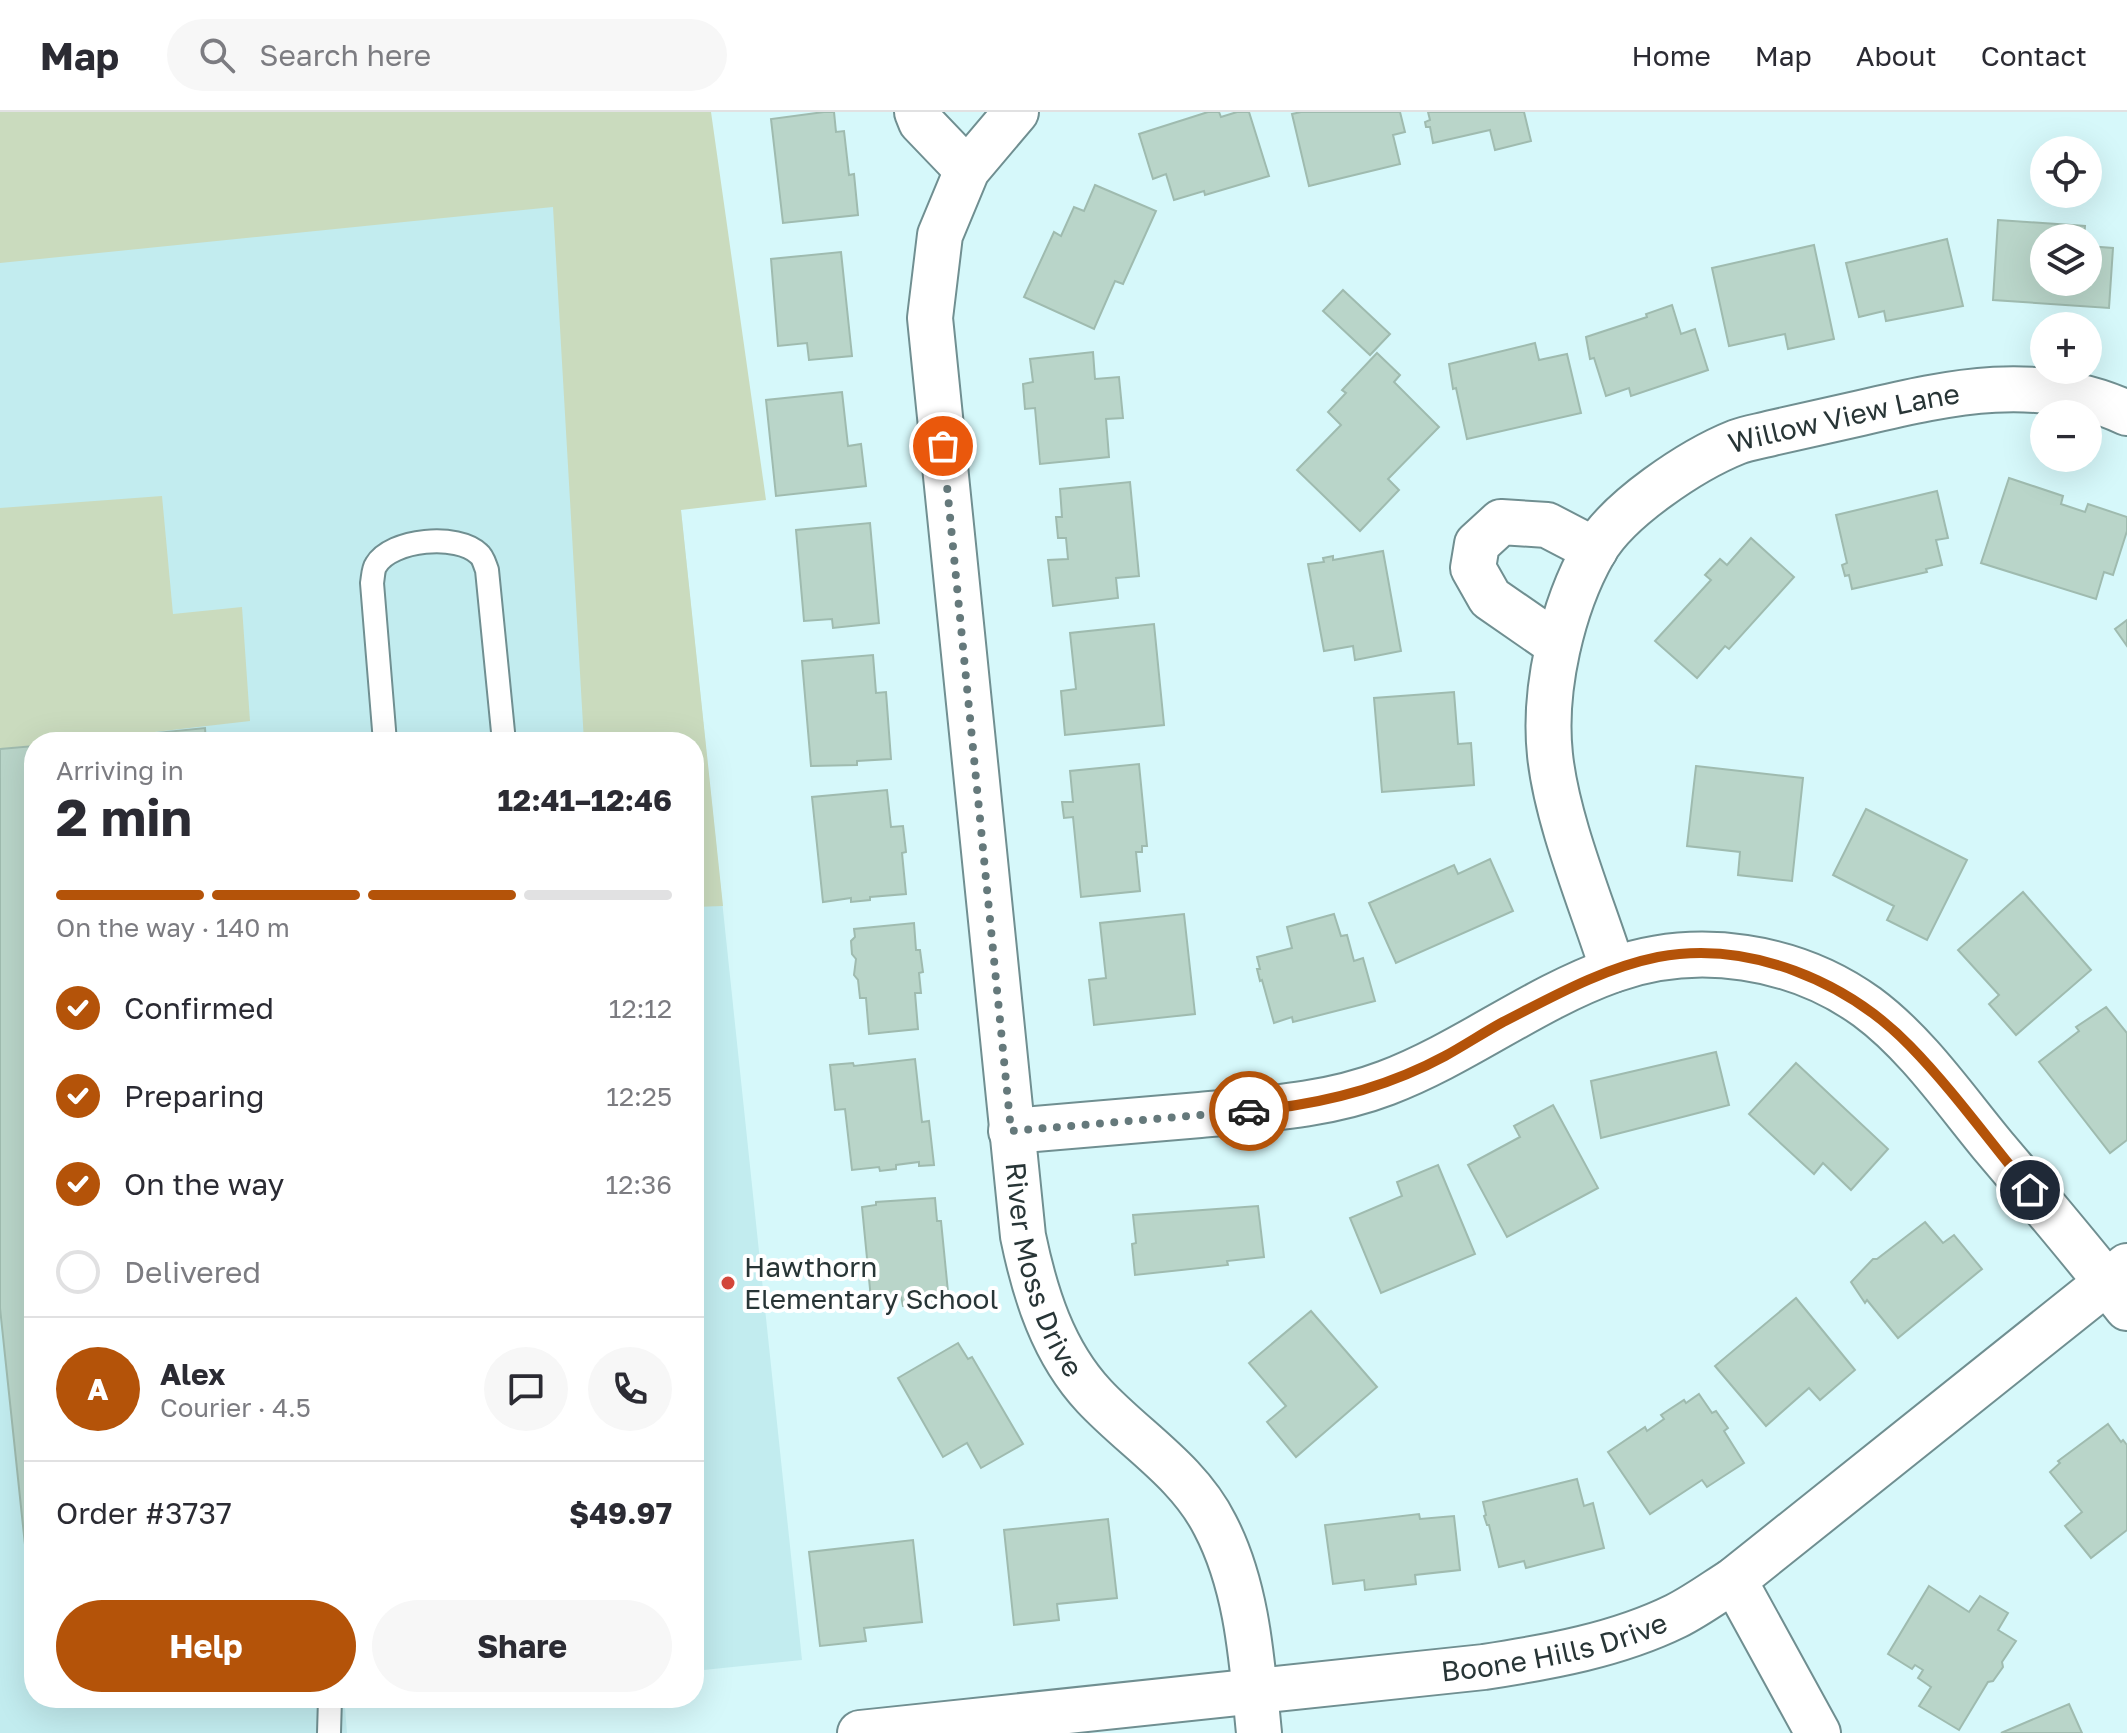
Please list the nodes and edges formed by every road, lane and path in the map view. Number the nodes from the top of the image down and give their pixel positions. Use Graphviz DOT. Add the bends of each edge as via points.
graph roads {
  1 [pos="917,112"];
  2 [pos="1016,112"];
  3 [pos="967,170"];
  4 [pos="2127,413"];
  5 [pos="1595,550"];
  6 [pos="1558,645"];
  7 [pos="384,732"];
  8 [pos="503,732"];
  9 [pos="1613,970"];
  10 [pos="1011,1131"];
  11 [pos="2120,1285"];
  12 [pos="1734,1580"];
  13 [pos="330,1708"];
  14 [pos="1257,1712"];
  15 [pos="329,1733"];
  16 [pos="860,1733"];
  17 [pos="1818,1733"];
  1 -- 3 [label="street"];
  2 -- 3 [label="street, River Moss Drive"];
  3 -- 10 [label="street, River Moss Drive" via="940,235 930,318"];
  4 -- 5 [label="street, Willow View Lane" via="2071,394 2010,388 1944,394 1738,442 1655,489"];
  5 -- 6 [label="street, Willow View Lane"];
  5 -- 6 [label="street" via="1547,525 1501,522 1477,544 1473,568 1490,598"];
  6 -- 9 [label="street, Willow View Lane" via="1550,755 1564,818"];
  7 -- 8 [label="lane" via="372,583 376,564 396,548 434,541 460,543 480,554 487,570"];
  9 -- 10 [label="street" via="1556,994 1444,1057 1329,1101"];
  9 -- 11 [label="street" via="1660,957 1714,954 1765,959 1825,982 1867,1008 1910,1046"];
  10 -- 14 [label="street, River Moss Drive" via="1033,1287 1060,1349 1093,1395 1189,1485 1215,1523 1244,1610"];
  11 -- 12 [label="street, Boone Hills Drive"];
  12 -- 14 [label="street, Boone Hills Drive" via="1676,1616 1609,1641"];
  12 -- 17 [label="street"];
  13 -- 15 [label="lane"];
  14 -- 16 [label="street, Boone Hills Drive"];
}
